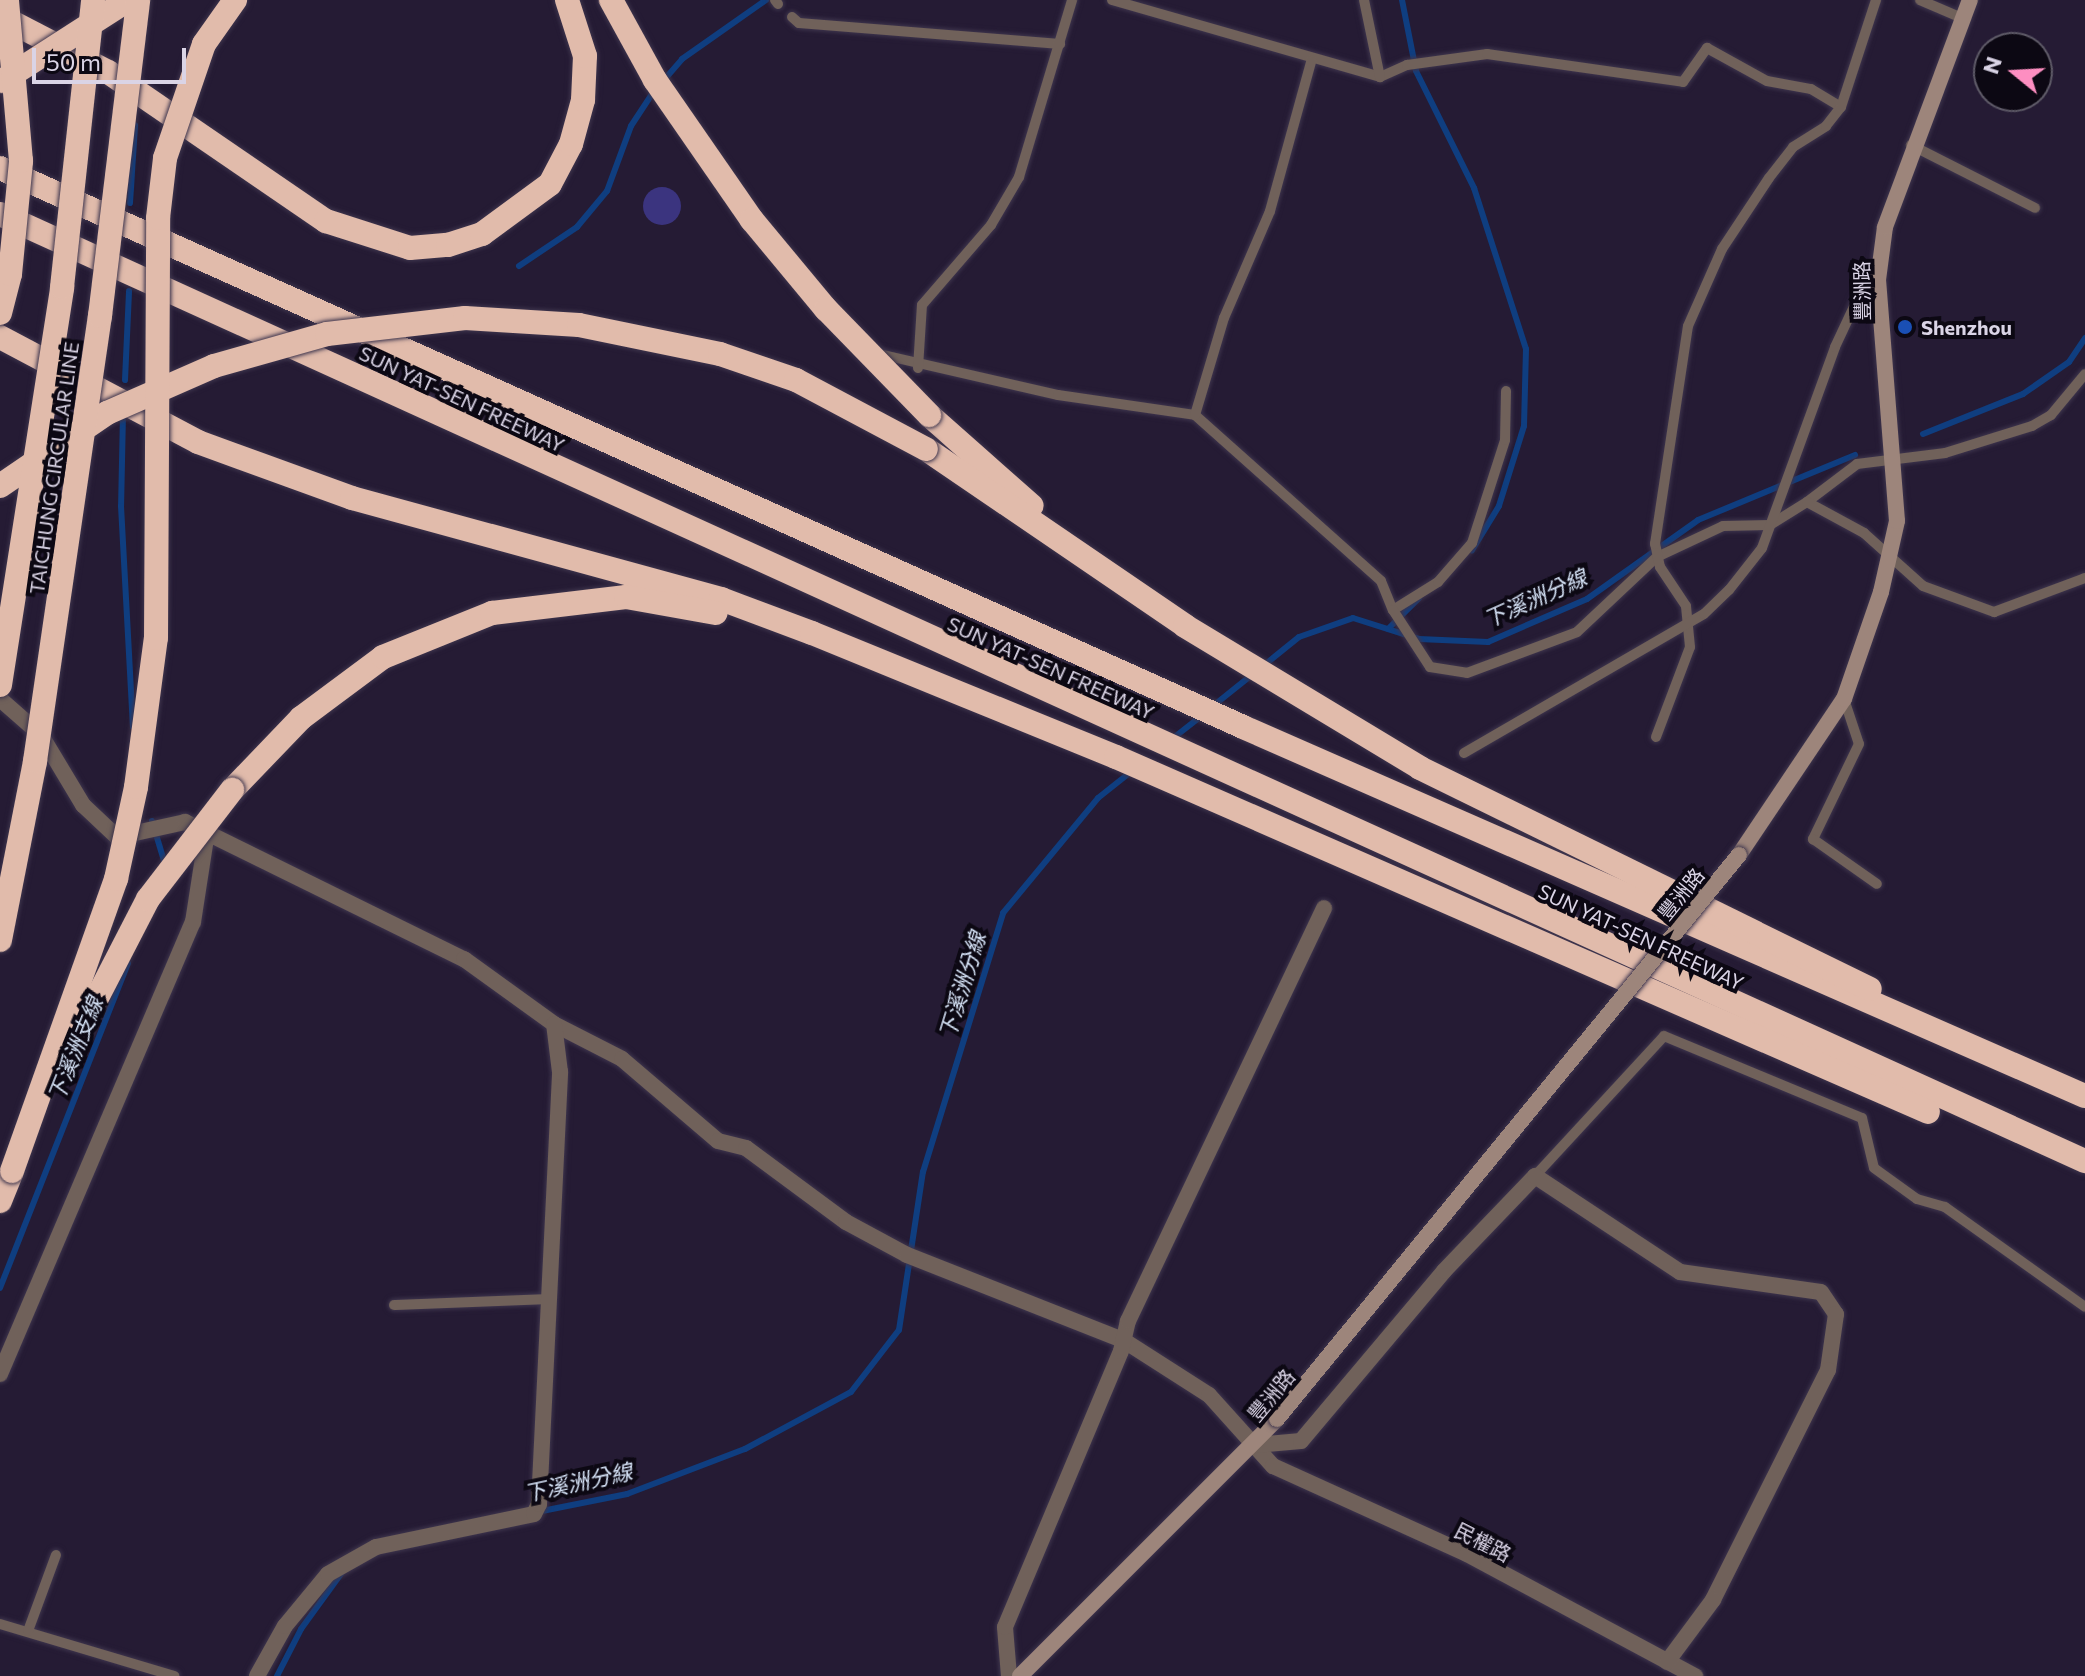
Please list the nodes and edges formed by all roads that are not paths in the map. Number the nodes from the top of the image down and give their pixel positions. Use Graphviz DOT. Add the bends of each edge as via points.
graph roads {
  1 [pos="7,0"];
  2 [pos="93,0"];
  3 [pos="128,0"];
  4 [pos="138,0"];
  5 [pos="235,0"];
  6 [pos="567,0"];
  7 [pos="602,0"];
  8 [pos="611,0"];
  9 [pos="1072,0"];
  10 [pos="1112,0"];
  11 [pos="1364,0"];
  12 [pos="1876,0"];
  13 [pos="1920,0"];
  14 [pos="1970,0"];
  15 [pos="0,16"];
  16 [pos="792,17"];
  17 [pos="1962,18"];
  18 [pos="1060,44"];
  19 [pos="1311,62"];
  20 [pos="1385,75"];
  21 [pos="0,82"];
  22 [pos="1841,107"];
  23 [pos="1911,145"];
  24 [pos="0,168"];
  25 [pos="2035,208"];
  26 [pos="0,214"];
  27 [pos="1878,280"];
  28 [pos="0,313"];
  29 [pos="0,337"];
  30 [pos="918,368"];
  31 [pos="2085,374"];
  32 [pos="1506,391"];
  33 [pos="1195,415"];
  34 [pos="1894,455"];
  35 [pos="0,486"];
  36 [pos="1807,502"];
  37 [pos="1023,508"];
  38 [pos="1770,525"];
  39 [pos="1890,556"];
  40 [pos="1657,557"];
  41 [pos="2085,578"];
  42 [pos="1393,610"];
  43 [pos="1689,622"];
  44 [pos="812,633"];
  45 [pos="0,685"];
  46 [pos="0,699"];
  47 [pos="1844,699"];
  48 [pos="1656,737"];
  49 [pos="1464,753"];
  50 [pos="207,832"];
  51 [pos="1877,884"];
  52 [pos="1324,908"];
  53 [pos="0,940"];
  54 [pos="554,1024"];
  55 [pos="1987,1055"];
  56 [pos="2085,1096"];
  57 [pos="2036,1142"];
  58 [pos="2085,1161"];
  59 [pos="12,1171"];
  60 [pos="1535,1176"];
  61 [pos="0,1201"];
  62 [pos="551,1299"];
  63 [pos="394,1305"];
  64 [pos="2085,1307"];
  65 [pos="1123,1340"];
  66 [pos="0,1374"];
  67 [pos="1256,1445"];
  68 [pos="56,1555"];
  69 [pos="0,1624"];
  70 [pos="28,1631"];
  71 [pos="1667,1662"];
  72 [pos="174,1676"];
  73 [pos="257,1676"];
  74 [pos="1009,1676"];
  75 [pos="1020,1676"];
  76 [pos="1695,1676"];
  1 -- 28 [label="highway, bridge" via="21,161 10,274"];
  2 -- 45 [label="highway, TAICHUNG CIRCULAR LINE, bridge" via="62,287"];
  3 -- 21 [label="highway, bridge"];
  4 -- 53 [label="highway, TAICHUNG CIRCULAR LINE, bridge" via="98,332 35,761"];
  5 -- 59 [label="highway, bridge" via="204,44 165,158 158,218 156,638 136,787 116,879"];
  6 -- 15 [label="highway" via="585,56 583,100 571,144 550,184 516,214 448,245 410,248 326,221 108,72"];
  7 -- 30 [label="lane" via="704,163 861,348"];
  8 -- 37 [label="highway, bridge" via="655,80 752,220 826,309"];
  9 -- 18 [label="lane"];
  10 -- 19 [label="lane"];
  11 -- 20 [label="lane"];
  12 -- 22 [label="lane"];
  13 -- 17 [label="lane"];
  14 -- 17 [label="street, 豐洲路"];
  16 -- 18 [label="lane" via="799,23"];
  17 -- 23 [label="street, 豐洲路"];
  18 -- 30 [label="lane" via="1019,177 991,225 922,305"];
  19 -- 20 [label="lane"];
  19 -- 33 [label="lane" via="1270,211 1224,318"];
  20 -- 22 [label="lane" via="1407,65 1487,54 1683,82 1707,48 1767,81 1811,89"];
  22 -- 40 [label="lane" via="1826,126 1793,147 1769,178 1701,289 1679,366"];
  23 -- 25 [label="lane"];
  23 -- 27 [label="street, 豐洲路" via="1885,227"];
  24 -- 55 [label="highway, SUN YAT-SEN FREEWAY"];
  26 -- 57 [label="highway, SUN YAT-SEN FREEWAY"];
  27 -- 34 [label="street, 豐洲路"];
  27 -- 38 [label="lane" via="1858,298 1835,347"];
  29 -- 44 [label="highway" via="212,448 352,498 721,599"];
  30 -- 33 [label="lane"];
  31 -- 34 [label="lane" via="2051,415 2032,426 1945,453"];
  32 -- 42 [label="lane" via="1505,440 1472,543 1438,582"];
  33 -- 42 [label="lane" via="1381,581"];
  34 -- 36 [label="lane" via="1857,464"];
  34 -- 39 [label="street, 豐洲路" via="1897,521"];
  35 -- 37 [label="highway, bridge" via="107,413 214,366 327,334 465,318 579,325 720,354 796,380"];
  36 -- 38 [label="lane"];
  36 -- 39 [label="lane" via="1864,533"];
  37 -- 55 [label="highway" via="1185,626 1420,768 1818,959"];
  38 -- 40 [label="lane" via="1723,526"];
  38 -- 43 [label="lane" via="1762,548 1729,590"];
  39 -- 41 [label="lane" via="1923,586 1994,612"];
  39 -- 47 [label="street, 豐洲路"];
  40 -- 42 [label="lane" via="1577,632 1467,673 1430,667"];
  40 -- 43 [label="lane"];
  43 -- 48 [label="lane" via="1688,663"];
  43 -- 49 [label="lane"];
  44 -- 57 [label="highway" via="1116,757 1993,1140"];
  44 -- 59 [label="highway, bridge" via="626,597 492,613 383,657 301,718 232,790 148,899"];
  46 -- 50 [label="street, 民權路" via="41,735 83,805 117,837 185,822"];
  47 -- 51 [label="lane" via="1859,744 1813,839"];
  47 -- 67 [label="street, 豐洲路, bridge" via="1739,855"];
  50 -- 54 [label="street, 民權路" via="464,959"];
  50 -- 66 [label="street" via="193,922"];
  52 -- 65 [label="street"];
  54 -- 62 [label="street" via="560,1072"];
  54 -- 65 [label="street, 民權路" via="622,1059 718,1141 746,1148 874,1238"];
  55 -- 56 [label="highway, SUN YAT-SEN FREEWAY"];
  57 -- 58 [label="highway, SUN YAT-SEN FREEWAY"];
  59 -- 61 [label="highway"];
  60 -- 64 [label="lane" via="1664,1036 1862,1118 1874,1168 1917,1199 1945,1207"];
  60 -- 67 [label="street" via="1444,1271 1301,1441"];
  60 -- 71 [label="street" via="1666,1266 1698,1276 1814,1289 1836,1314 1828,1370 1713,1600"];
  62 -- 63 [label="lane"];
  62 -- 73 [label="street" via="534,1514 376,1547 340,1567 318,1582"];
  65 -- 67 [label="street, 民權路" via="1209,1395"];
  65 -- 74 [label="street" via="1005,1627"];
  67 -- 71 [label="street, 民權路" via="1273,1466 1467,1554"];
  67 -- 75 [label="street, 豐洲路" via="1181,1512"];
  68 -- 70 [label="lane"];
  69 -- 70 [label="lane"];
  70 -- 72 [label="lane"];
  71 -- 76 [label="street, 民權路"];
}
